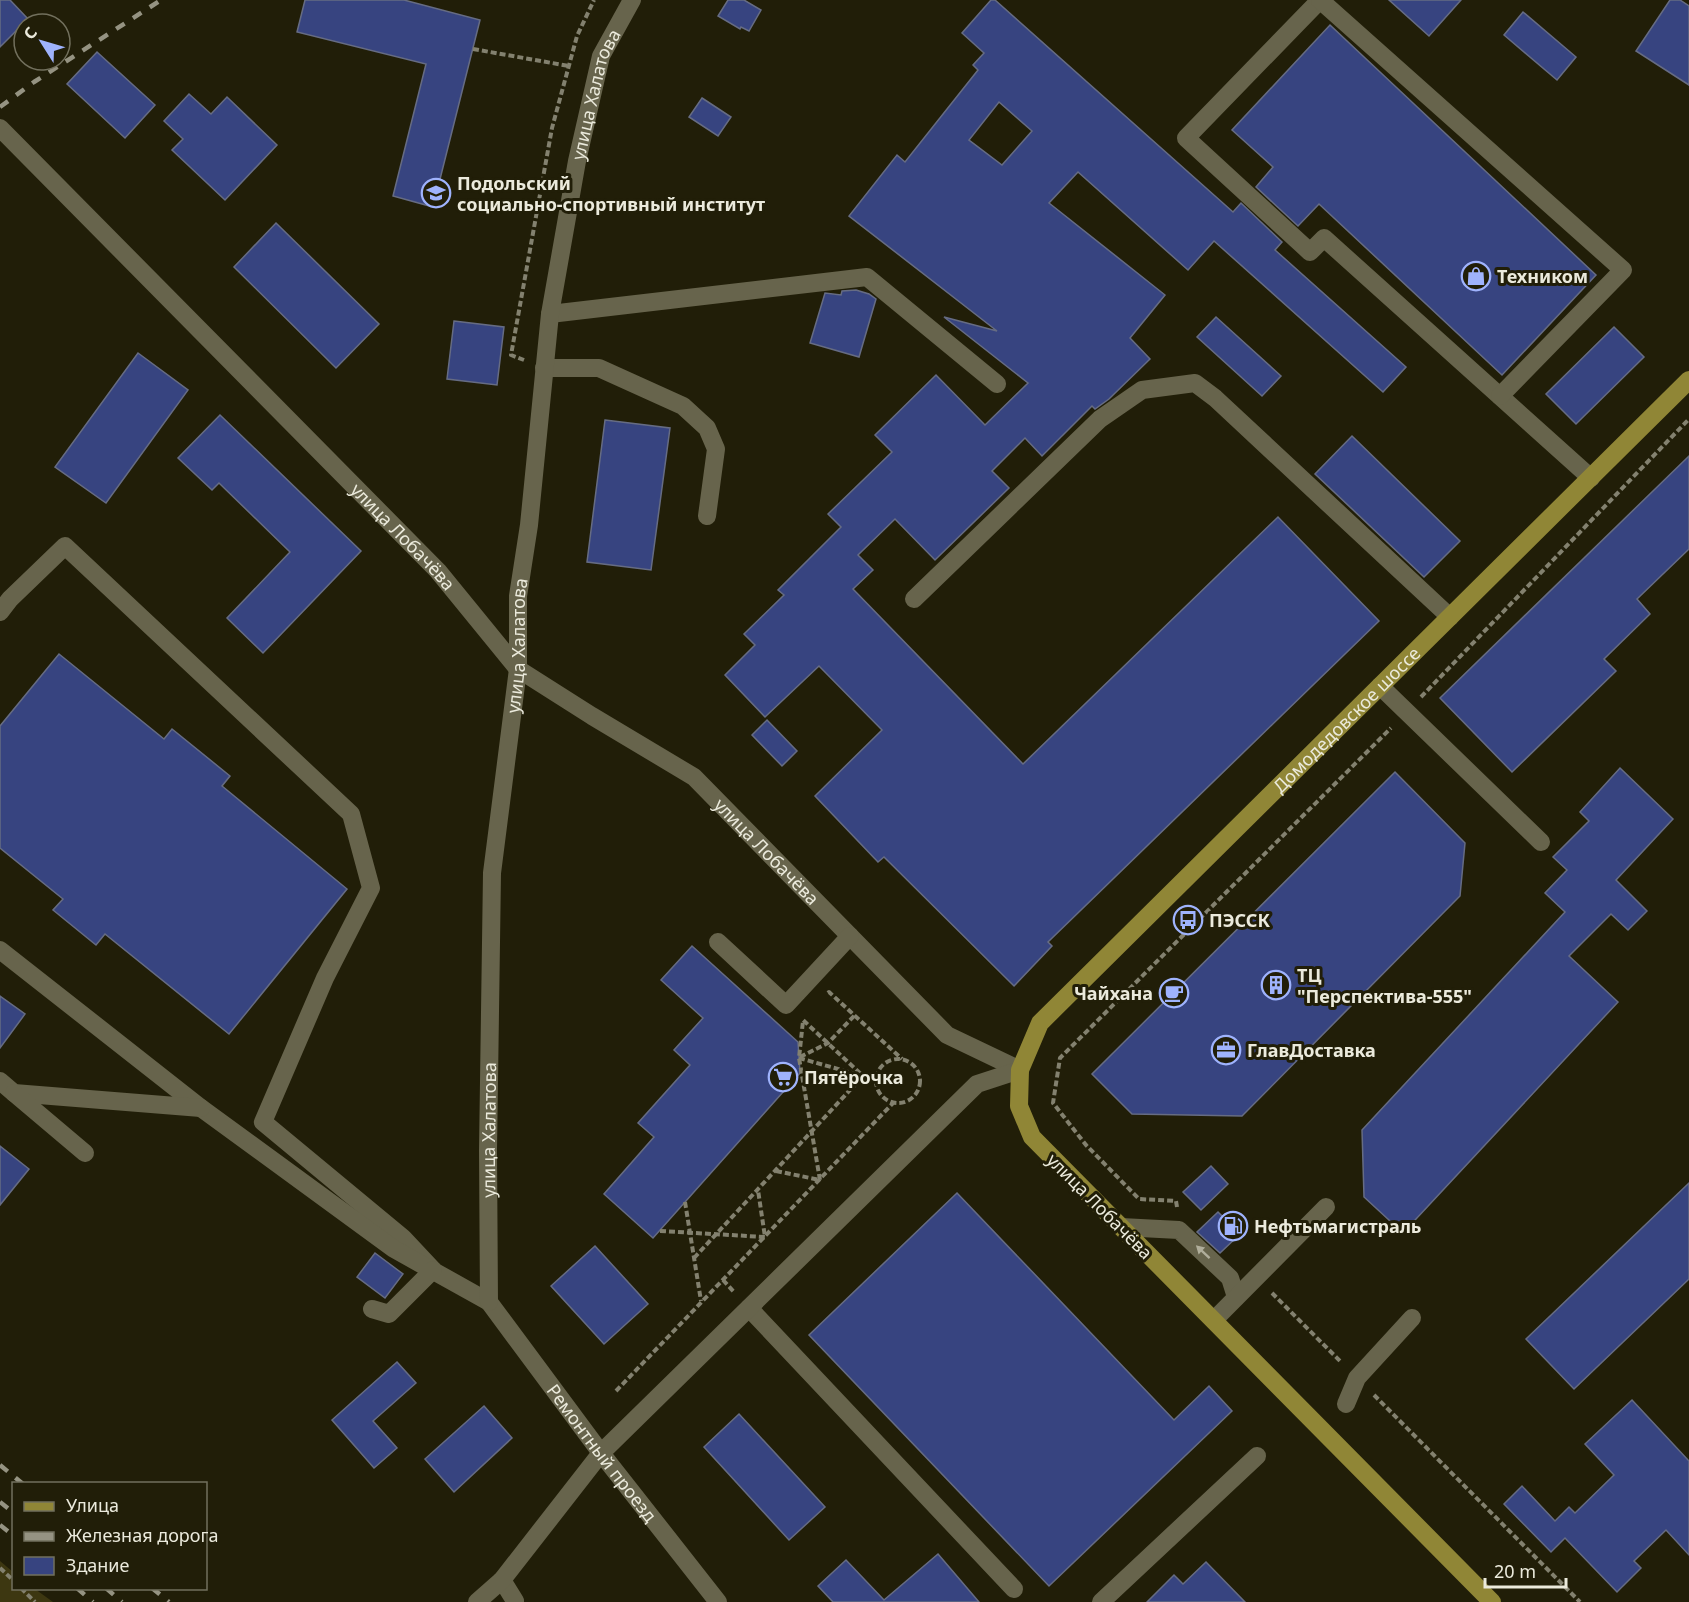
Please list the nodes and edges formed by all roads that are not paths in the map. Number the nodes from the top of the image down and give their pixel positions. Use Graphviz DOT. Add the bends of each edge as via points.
graph roads {
  1 [pos="632,0"];
  2 [pos="1320,0"];
  3 [pos="0,128"];
  4 [pos="550,314"];
  5 [pos="544,368"];
  6 [pos="1689,380"];
  7 [pos="997,384"];
  8 [pos="1500,396"];
  9 [pos="1591,478"];
  10 [pos="707,516"];
  11 [pos="914,599"];
  12 [pos="0,612"];
  13 [pos="1450,617"];
  14 [pos="518,669"];
  15 [pos="1380,686"];
  16 [pos="1541,842"];
  17 [pos="850,936"];
  18 [pos="718,942"];
  19 [pos="0,950"];
  20 [pos="1020,1070"];
  21 [pos="7,1087"];
  22 [pos="201,1108"];
  23 [pos="85,1153"];
  24 [pos="1326,1207"];
  25 [pos="1121,1227"];
  26 [pos="433,1270"];
  27 [pos="1236,1298"];
  28 [pos="489,1302"];
  29 [pos="749,1308"];
  30 [pos="372,1309"];
  31 [pos="1412,1318"];
  32 [pos="1214,1320"];
  33 [pos="1346,1404"];
  34 [pos="601,1453"];
  35 [pos="1257,1456"];
  36 [pos="502,1580"];
  37 [pos="1014,1589"];
  38 [pos="515,1601"];
  39 [pos="477,1602"];
  40 [pos="718,1602"];
  41 [pos="1101,1602"];
  42 [pos="1492,1602"];
  1 -- 4 [label="street, улица Халатова" via="602,56 577,161"];
  2 -- 8 [label="street" via="1623,270"];
  2 -- 8 [label="street" via="1186,138 1310,252 1324,238"];
  3 -- 14 [label="street, улица Лобачёва" via="438,571"];
  4 -- 5 [label="street, улица Халатова"];
  4 -- 7 [label="street" via="867,277"];
  5 -- 10 [label="street" via="599,368 683,406 707,428 716,449"];
  5 -- 14 [label="street, улица Халатова" via="518,596"];
  6 -- 9 [label="main road, Домодедовское шоссе"];
  8 -- 9 [label="street"];
  9 -- 13 [label="main road, Домодедовское шоссе"];
  11 -- 13 [label="street" via="1100,418 1142,390 1195,383"];
  12 -- 26 [label="street" via="65,546 351,814 371,888 325,978 262,1122 403,1238"];
  13 -- 15 [label="main road, Домодедовское шоссе"];
  14 -- 17 [label="street, улица Лобачёва" via="694,777"];
  14 -- 28 [label="street, улица Халатова" via="492,873"];
  15 -- 16 [label="street"];
  15 -- 20 [label="main road, Домодедовское шоссе" via="1040,1023"];
  17 -- 18 [label="street" via="786,1005"];
  17 -- 20 [label="street, улица Лобачёва" via="947,1035"];
  19 -- 22 [label="street"];
  20 -- 25 [label="main road, улица Лобачёва" via="1019,1106 1032,1137"];
  20 -- 29 [label="street" via="977,1084"];
  21 -- 22 [label="street"];
  21 -- 23 [label="street"];
  22 -- 26 [label="street" via="394,1249"];
  24 -- 27 [label="street"];
  27 -- 25 [label="street, one-way" via="1230,1278 1179,1230"];
  25 -- 32 [label="main road, улица Лобачёва"];
  26 -- 28 [label="street"];
  26 -- 30 [label="street" via="388,1314"];
  27 -- 32 [label="street"];
  28 -- 34 [label="street, Ремонтный проезд"];
  29 -- 34 [label="street"];
  29 -- 37 [label="street"];
  31 -- 33 [label="street" via="1357,1378"];
  32 -- 42 [label="main road, улица Лобачёва"];
  34 -- 36 [label="street"];
  34 -- 40 [label="street, Ремонтный проезд"];
  35 -- 41 [label="street"];
  36 -- 38 [label="street"];
  36 -- 39 [label="street"];
}
